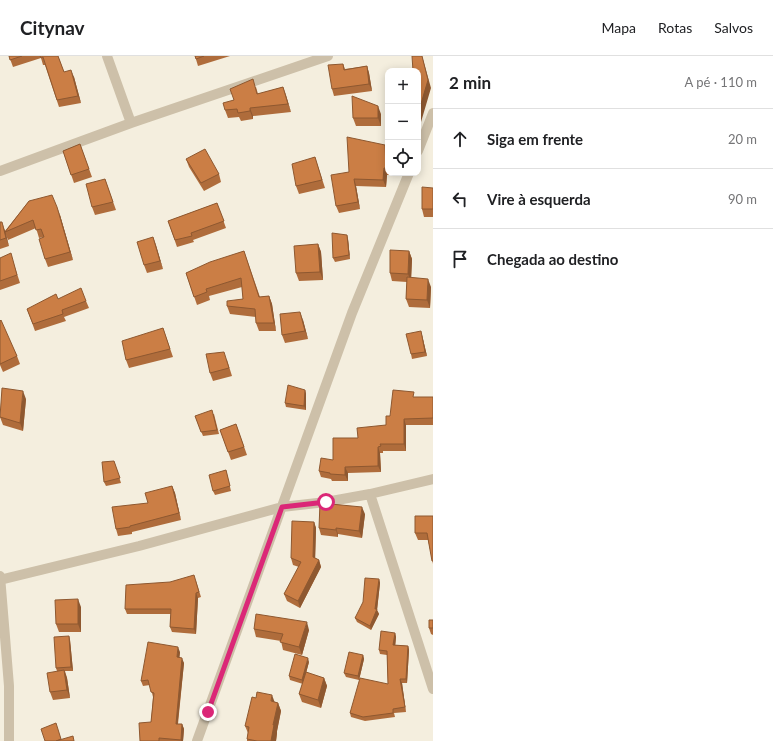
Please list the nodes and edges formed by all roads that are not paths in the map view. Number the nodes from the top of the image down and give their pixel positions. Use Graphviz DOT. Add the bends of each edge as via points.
graph roads {
  1 [pos="107,56"];
  2 [pos="328,56"];
  3 [pos="433,113"];
  4 [pos="130,123"];
  5 [pos="421,143"];
  6 [pos="0,171"];
  7 [pos="408,176"];
  8 [pos="433,479"];
  9 [pos="370,494"];
  10 [pos="282,507"];
  11 [pos="0,579"];
  12 [pos="433,689"];
  13 [pos="9,741"];
  14 [pos="197,741"];
  1 -- 4 [label="street"];
  2 -- 4 [label="street"];
  3 -- 5 [label="street"];
  4 -- 6 [label="street"];
  7 -- 10 [label="street" via="352,313"];
  8 -- 9 [label="street"];
  9 -- 10 [label="street"];
  9 -- 12 [label="street"];
  10 -- 11 [label="street" via="139,546"];
  10 -- 14 [label="street"];
  11 -- 13 [label="street" via="9,686"];
}
